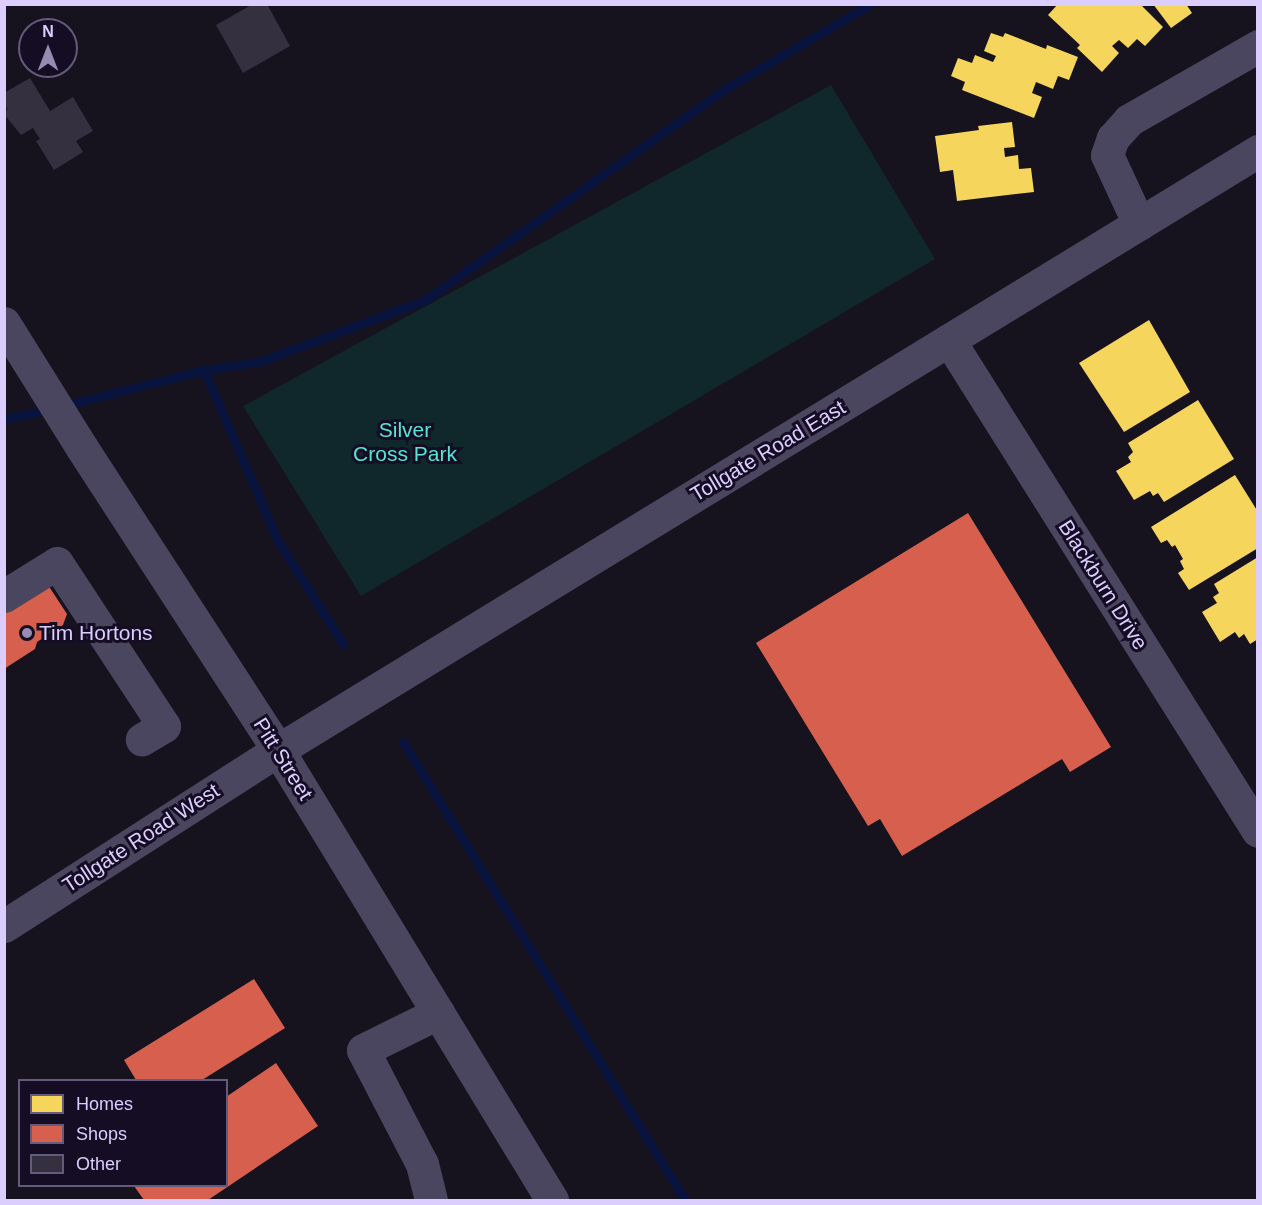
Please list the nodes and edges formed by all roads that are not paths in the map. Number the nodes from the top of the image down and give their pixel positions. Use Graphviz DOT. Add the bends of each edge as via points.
graph roads {
  1 [pos="1257,46"];
  2 [pos="1257,151"];
  3 [pos="1139,224"];
  4 [pos="4,323"];
  5 [pos="949,340"];
  6 [pos="4,596"];
  7 [pos="142,739"];
  8 [pos="278,750"];
  9 [pos="1257,831"];
  10 [pos="4,926"];
  11 [pos="438,1013"];
  12 [pos="431,1200"];
  13 [pos="552,1200"];
  1 -- 3 [label="street" via="1129,120 1113,138 1107,155"];
  2 -- 3 [label="street, Tollgate Road East"];
  3 -- 5 [label="street, Tollgate Road East"];
  4 -- 8 [label="street, Pitt Street"];
  5 -- 8 [label="street, Tollgate Road East"];
  5 -- 9 [label="street, Blackburn Drive"];
  6 -- 7 [label="street" via="57,562 164,726"];
  8 -- 10 [label="street, Tollgate Road West"];
  8 -- 11 [label="street, Pitt Street"];
  11 -- 12 [label="street" via="363,1050 422,1164"];
  11 -- 13 [label="street, Pitt Street"];
}
